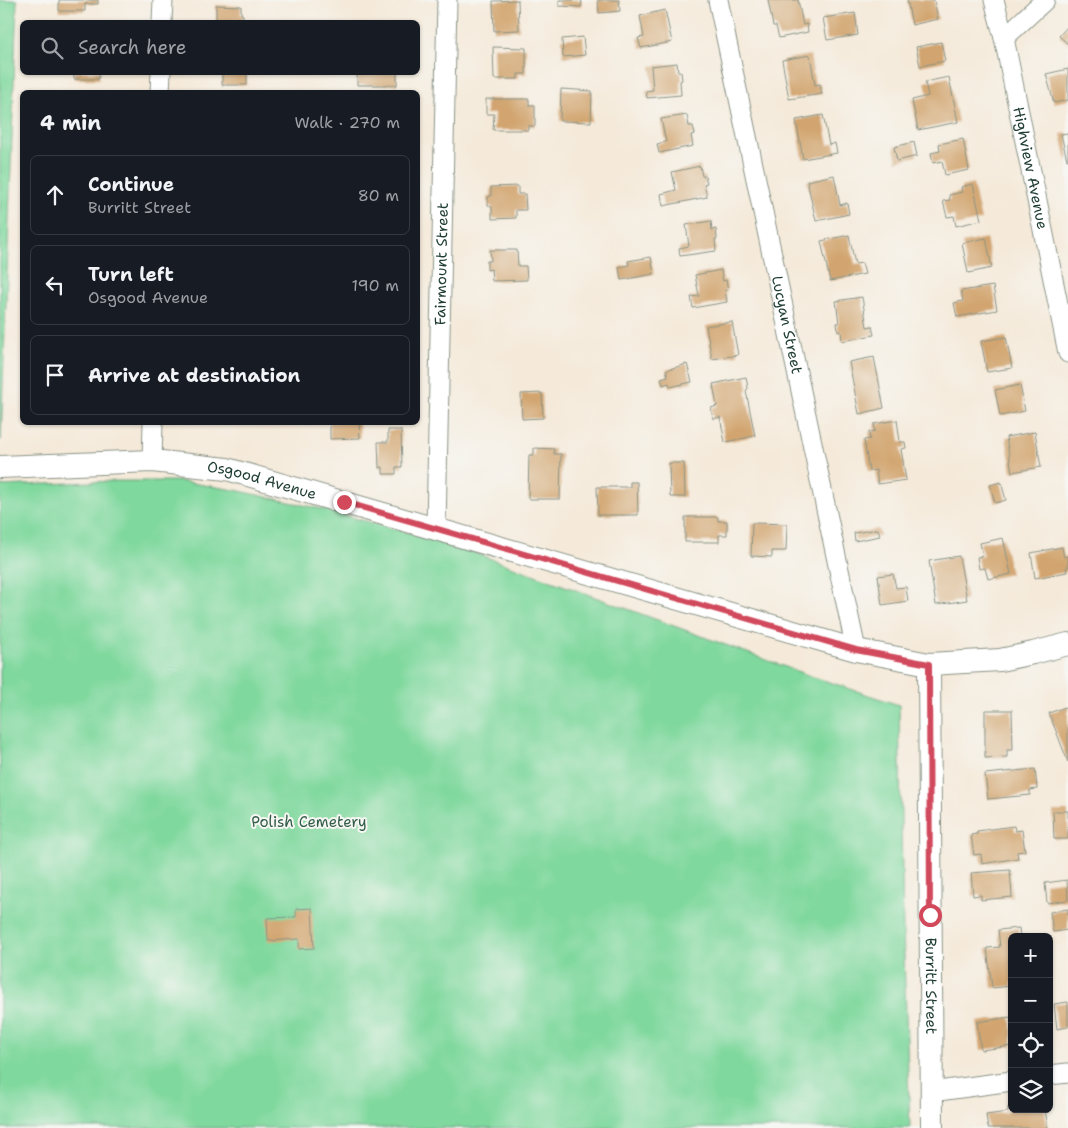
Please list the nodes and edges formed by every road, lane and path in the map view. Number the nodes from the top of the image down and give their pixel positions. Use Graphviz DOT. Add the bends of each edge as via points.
graph roads {
  1 [pos="163,0"];
  2 [pos="447,0"];
  3 [pos="718,0"];
  4 [pos="994,0"];
  5 [pos="1045,0"];
  6 [pos="162,20"];
  7 [pos="1004,38"];
  8 [pos="161,75"];
  9 [pos="160,90"];
  10 [pos="1068,353"];
  11 [pos="153,425"];
  12 [pos="152,461"];
  13 [pos="0,467"];
  14 [pos="436,528"];
  15 [pos="1068,644"];
  16 [pos="856,650"];
  17 [pos="929,664"];
  18 [pos="1068,1073"];
  19 [pos="1053,1075"];
  20 [pos="1008,1081"];
  21 [pos="931,1092"];
  22 [pos="932,1128"];
  1 -- 6 [label="street"];
  2 -- 14 [label="street, Fairmount Street"];
  3 -- 16 [label="street, Lucyan Street"];
  4 -- 7 [label="street, Highview Avenue"];
  5 -- 7 [label="street"];
  7 -- 10 [label="street, Highview Avenue"];
  8 -- 9 [label="street"];
  11 -- 12 [label="street"];
  12 -- 13 [label="street, Osgood Avenue"];
  12 -- 14 [label="street, Osgood Avenue" via="228,469"];
  14 -- 16 [label="street, Osgood Avenue"];
  15 -- 17 [label="street, Osgood Avenue" via="1000,660"];
  16 -- 17 [label="street, Osgood Avenue"];
  17 -- 21 [label="street, Burritt Street"];
  18 -- 19 [label="street"];
  20 -- 21 [label="street"];
  21 -- 22 [label="street, Burritt Street"];
}
